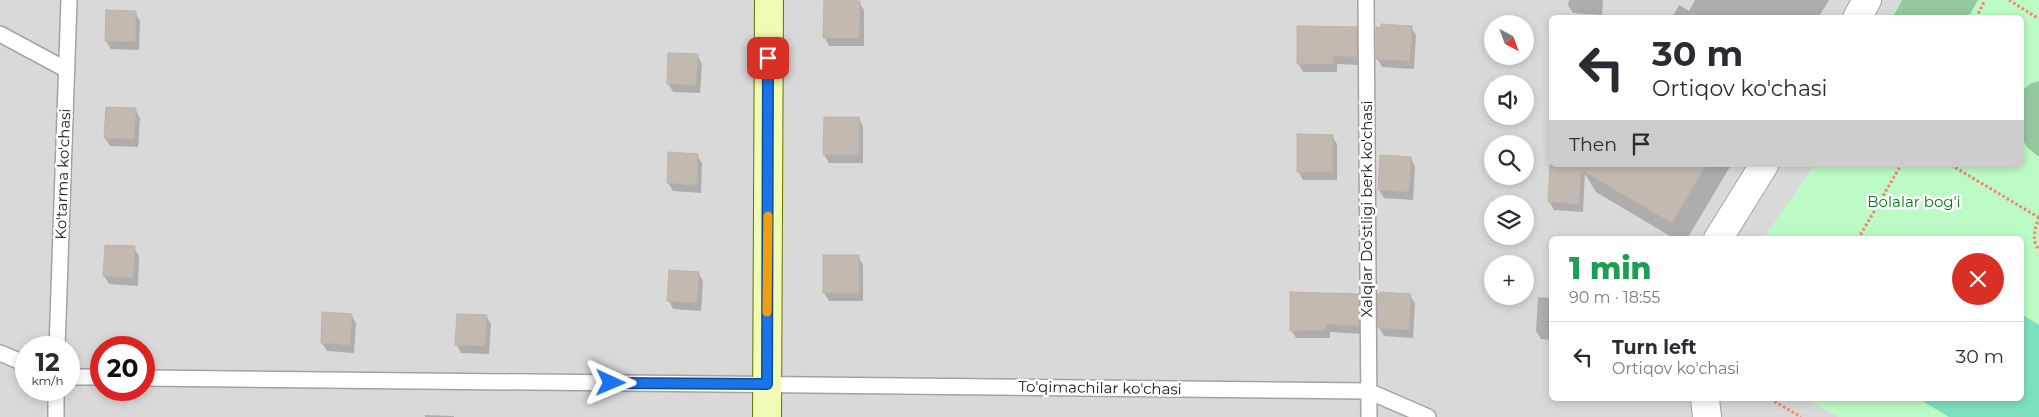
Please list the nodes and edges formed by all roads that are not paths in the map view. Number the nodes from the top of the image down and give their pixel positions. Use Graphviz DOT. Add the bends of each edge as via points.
graph roads {
  1 [pos="69,0"];
  2 [pos="769,0"];
  3 [pos="1366,0"];
  4 [pos="1867,0"];
  5 [pos="1858,15"];
  6 [pos="0,34"];
  7 [pos="67,70"];
  8 [pos="1763,167"];
  9 [pos="1720,236"];
  10 [pos="57,336"];
  11 [pos="0,353"];
  12 [pos="15,359"];
  13 [pos="155,378"];
  14 [pos="767,384"];
  15 [pos="1368,391"];
  16 [pos="56,401"];
  17 [pos="1705,401"];
  18 [pos="56,417"];
  19 [pos="767,417"];
  20 [pos="1368,417"];
  21 [pos="1428,417"];
  22 [pos="1707,417"];
  1 -- 7 [label="lane, Ko'tarma ko'chasi"];
  2 -- 14 [label="street"];
  3 -- 15 [label="lane, Xalqlar Do'stligi berk ko'chasi"];
  4 -- 5 [label="street"];
  6 -- 7 [label="lane"];
  7 -- 10 [label="lane, Ko'tarma ko'chasi"];
  8 -- 9 [label="street"];
  11 -- 12 [label="lane"];
  13 -- 14 [label="lane, To'qimachilar ko'chasi"];
  14 -- 15 [label="lane, To'qimachilar ko'chasi"];
  14 -- 19 [label="street"];
  15 -- 20 [label="lane, Xalqlar Do'stligi berk ko'chasi"];
  15 -- 21 [label="lane, To'qimachilar ko'chasi"];
  16 -- 18 [label="lane"];
  17 -- 22 [label="street"];
}
